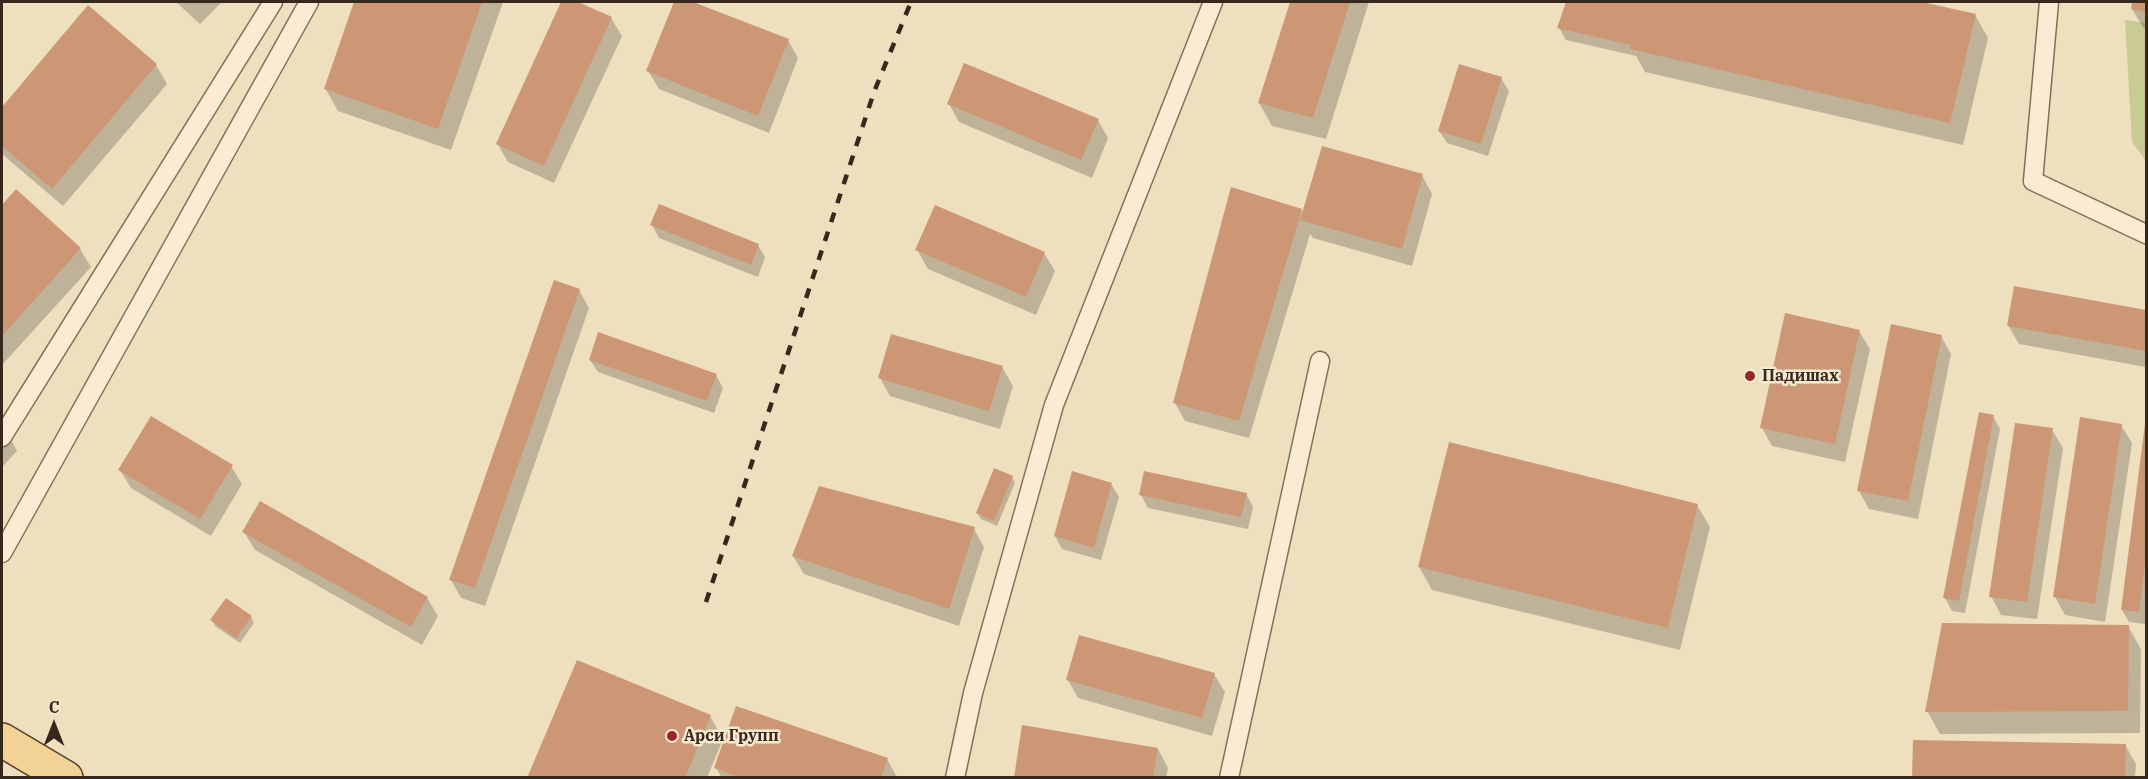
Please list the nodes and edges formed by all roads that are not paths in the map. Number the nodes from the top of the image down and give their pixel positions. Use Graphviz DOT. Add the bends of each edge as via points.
graph roads {
  1 [pos="273,2"];
  2 [pos="309,2"];
  3 [pos="1213,2"];
  4 [pos="2049,2"];
  5 [pos="2146,234"];
  6 [pos="1320,361"];
  7 [pos="2,437"];
  8 [pos="2,553"];
  9 [pos="2,742"];
  10 [pos="66,777"];
  11 [pos="955,777"];
  12 [pos="1229,777"];
  1 -- 7 [label="lane"];
  2 -- 8 [label="lane"];
  3 -- 11 [label="lane" via="1054,405 973,693"];
  4 -- 5 [label="lane" via="2033,181"];
  6 -- 12 [label="lane"];
  9 -- 10 [label="main road"];
}
